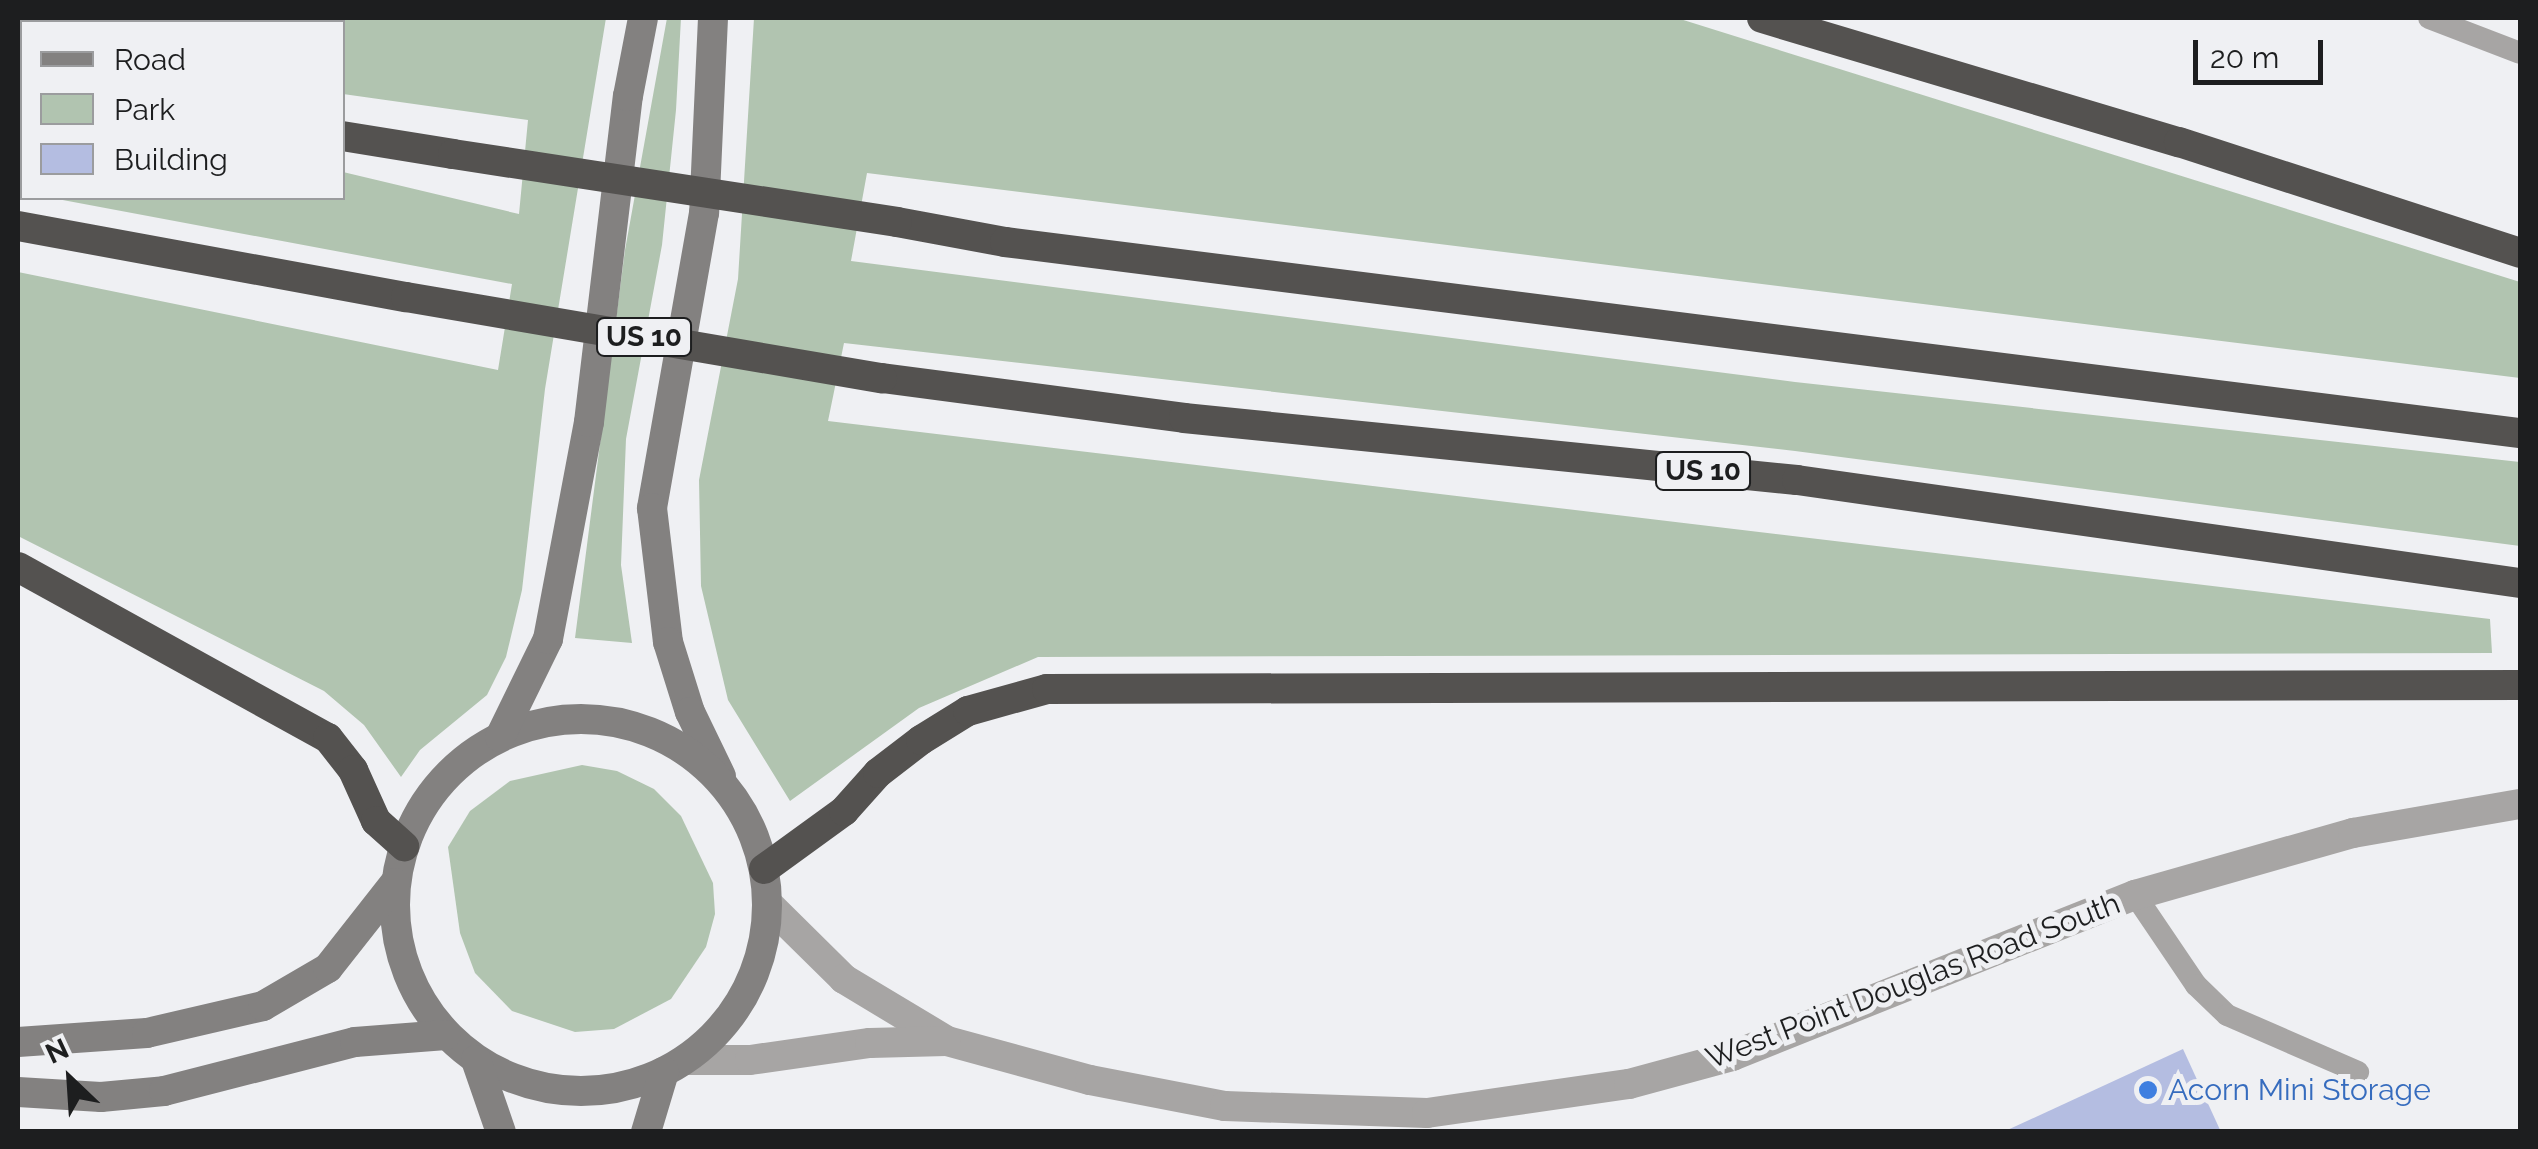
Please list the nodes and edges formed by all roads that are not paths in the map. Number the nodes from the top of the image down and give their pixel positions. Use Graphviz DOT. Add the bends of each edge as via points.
graph roads {
  1 [pos="643,18"];
  2 [pos="713,18"];
  3 [pos="1762,18"];
  4 [pos="2430,18"];
  5 [pos="2520,53"];
  6 [pos="345,136"];
  7 [pos="18,226"];
  8 [pos="2520,253"];
  9 [pos="2520,434"];
  10 [pos="18,568"];
  11 [pos="2520,583"];
  12 [pos="2520,685"];
  13 [pos="500,738"];
  14 [pos="729,792"];
  15 [pos="2520,804"];
  16 [pos="404,846"];
  17 [pos="764,869"];
  18 [pos="395,883"];
  19 [pos="2135,895"];
  20 [pos="767,903"];
  21 [pos="446,1035"];
  22 [pos="948,1040"];
  23 [pos="18,1042"];
  24 [pos="476,1060"];
  25 [pos="675,1066"];
  26 [pos="2358,1072"];
  27 [pos="18,1092"];
  28 [pos="501,1132"];
  29 [pos="646,1132"];
  1 -- 13 [label="main road" via="589,422 548,639"];
  2 -- 14 [label="main road" via="704,213 652,508 668,642 690,712"];
  3 -- 8 [label="highway"];
  4 -- 5 [label="lane"];
  6 -- 9 [label="highway, bridge" via="1005,242"];
  7 -- 11 [label="highway, US 10, bridge" via="882,378 1204,420 1797,480"];
  10 -- 16 [label="highway" via="314,728 353,770 376,821"];
  12 -- 17 [label="highway" via="1047,688 968,711 921,740 844,811"];
  13 -- 14 [label="main road" via="583,719 625,724 665,739"];
  13 -- 16 [label="main road" via="441,782"];
  14 -- 17 [label="main road"];
  15 -- 19 [label="street, West Point Douglas Road South" via="2353,833"];
  16 -- 18 [label="main road"];
  17 -- 20 [label="main road"];
  18 -- 21 [label="main road" via="396,939 414,990"];
  18 -- 23 [label="main road" via="328,968 263,1006 147,1033"];
  19 -- 22 [label="street, West Point Douglas Road South" via="1732,1056 1530,1102 1427,1113 1225,1106 1090,1080"];
  19 -- 26 [label="lane" via="2196,985 2228,1015"];
  20 -- 22 [label="street, West Point Douglas Road South" via="844,979"];
  20 -- 25 [label="main road" via="762,948 746,991 720,1030"];
  21 -- 24 [label="main road"];
  21 -- 27 [label="main road" via="355,1042 164,1091 101,1098"];
  22 -- 25 [label="street, West Point Douglas Road South"];
  24 -- 25 [label="main road" via="520,1082 568,1092 618,1088"];
  24 -- 28 [label="main road"];
  25 -- 29 [label="main road"];
}
